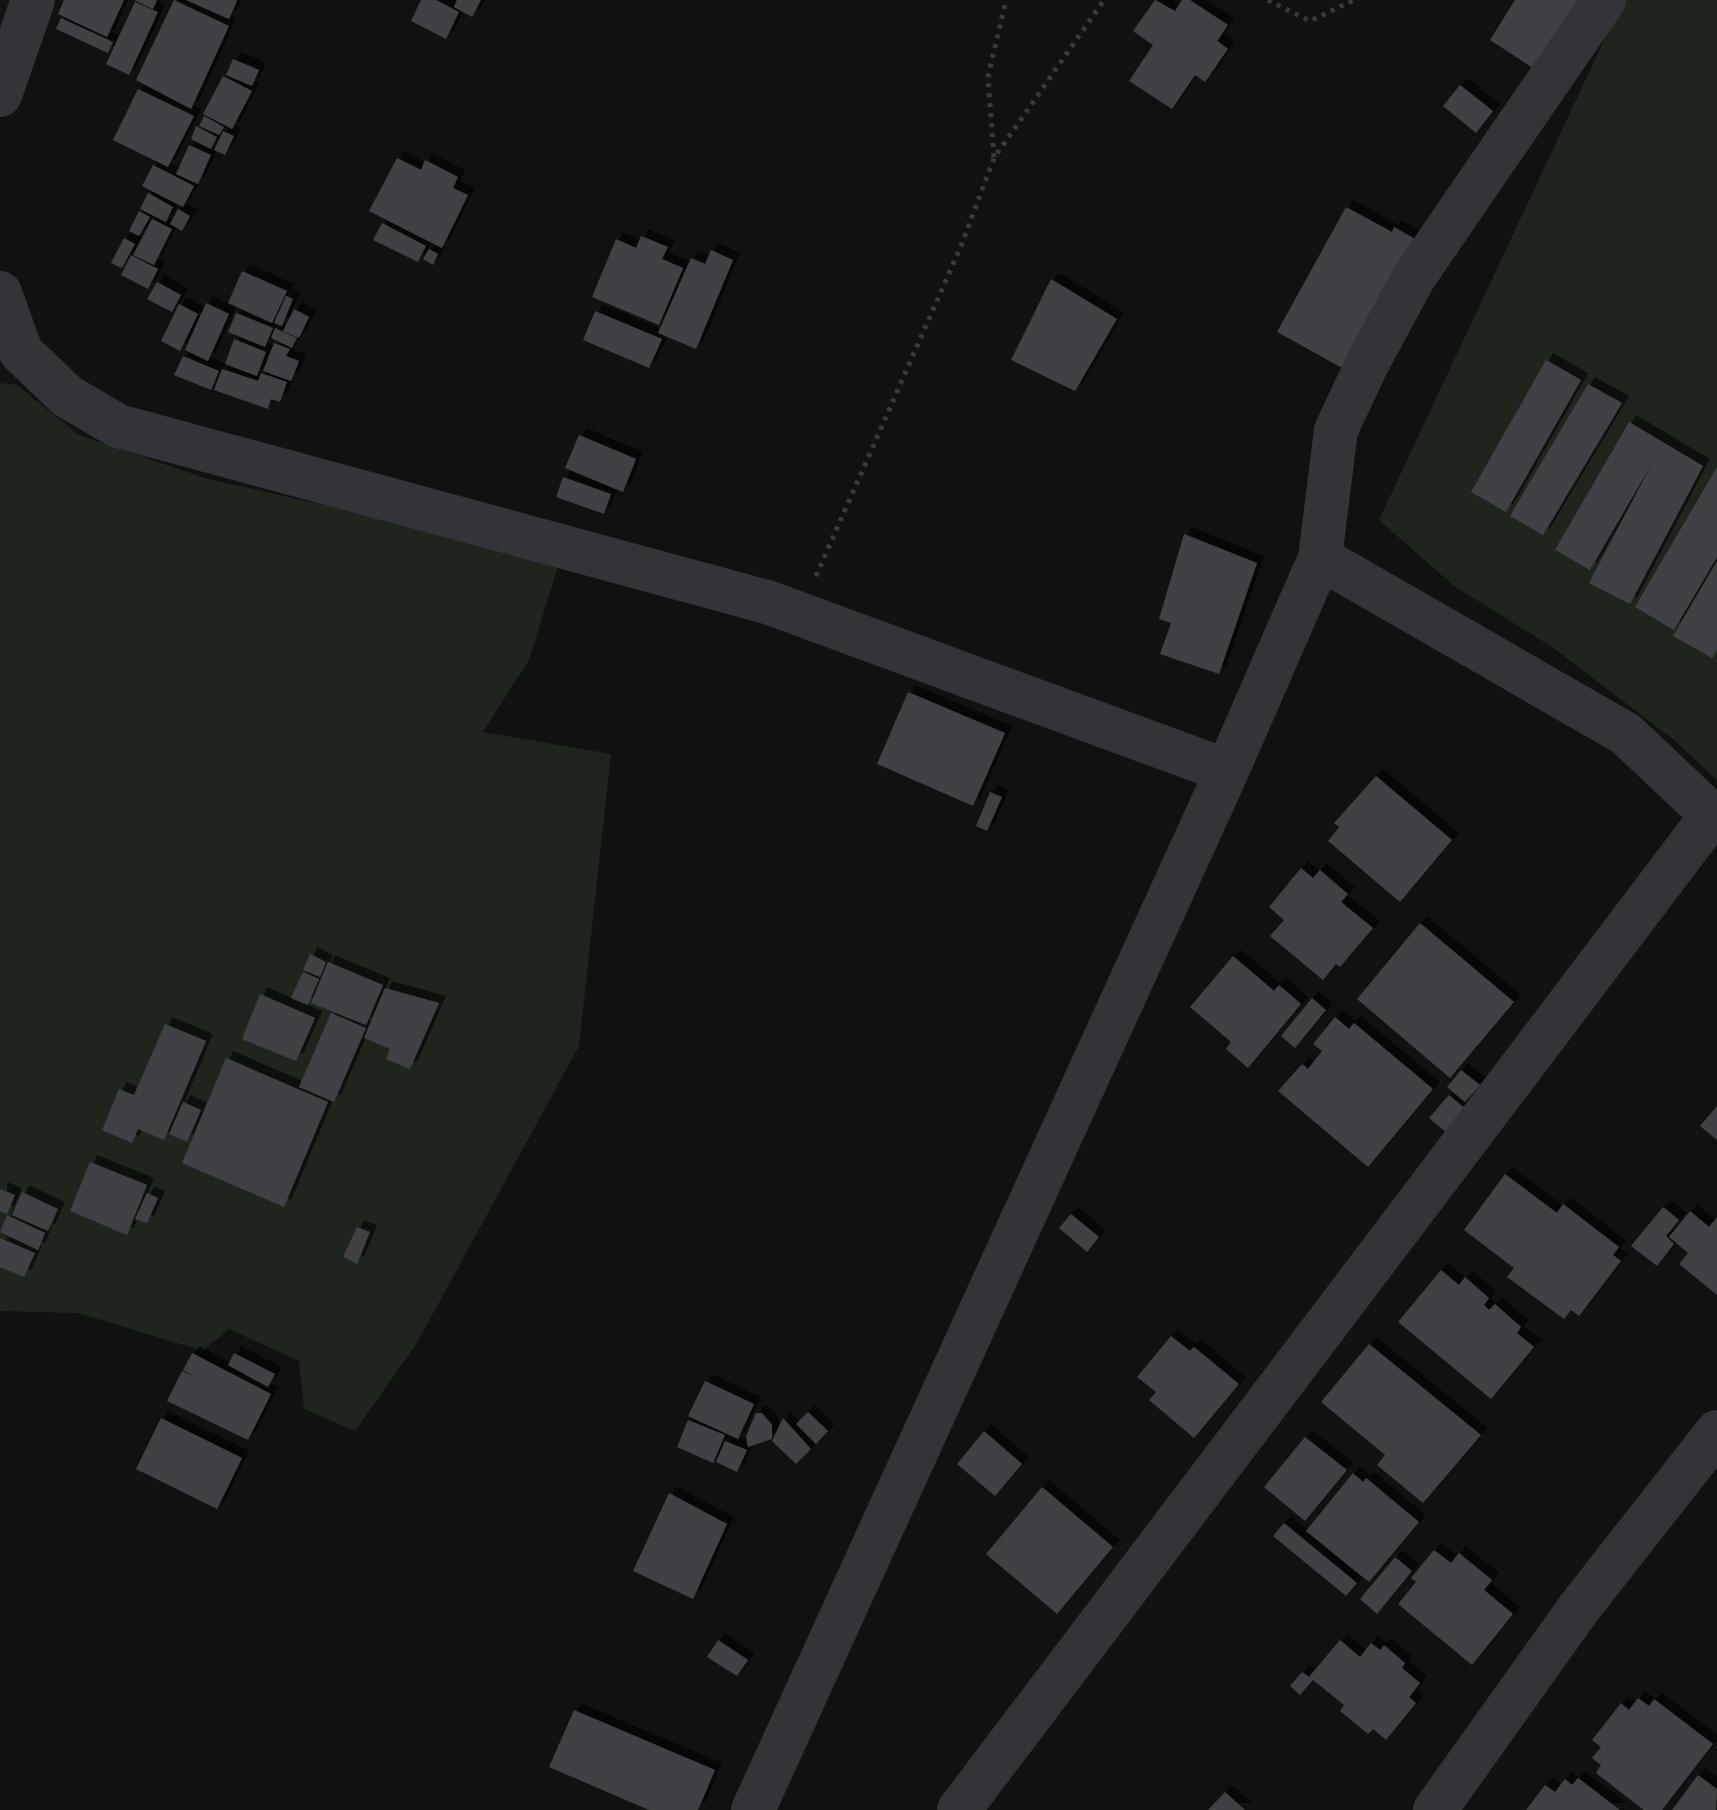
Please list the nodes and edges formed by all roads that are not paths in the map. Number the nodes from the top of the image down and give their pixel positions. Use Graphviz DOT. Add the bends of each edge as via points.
graph roads {
  1 [pos="33,0"];
  2 [pos="1604,0"];
  3 [pos="0,95"];
  4 [pos="0,293"];
  5 [pos="1320,558"];
  6 [pos="1227,771"];
  7 [pos="1715,817"];
  8 [pos="1717,1432"];
  9 [pos="753,1810"];
  10 [pos="959,1810"];
  11 [pos="1435,1810"];
  1 -- 3 [label="street"];
  2 -- 5 [label="street" via="1414,277 1368,362 1336,430"];
  4 -- 6 [label="street" via="21,352 67,396 118,426 767,602"];
  5 -- 6 [label="street"];
  5 -- 7 [label="street" via="1626,734"];
  6 -- 9 [label="street"];
  7 -- 10 [label="street"];
  8 -- 11 [label="street" via="1579,1608"];
}
